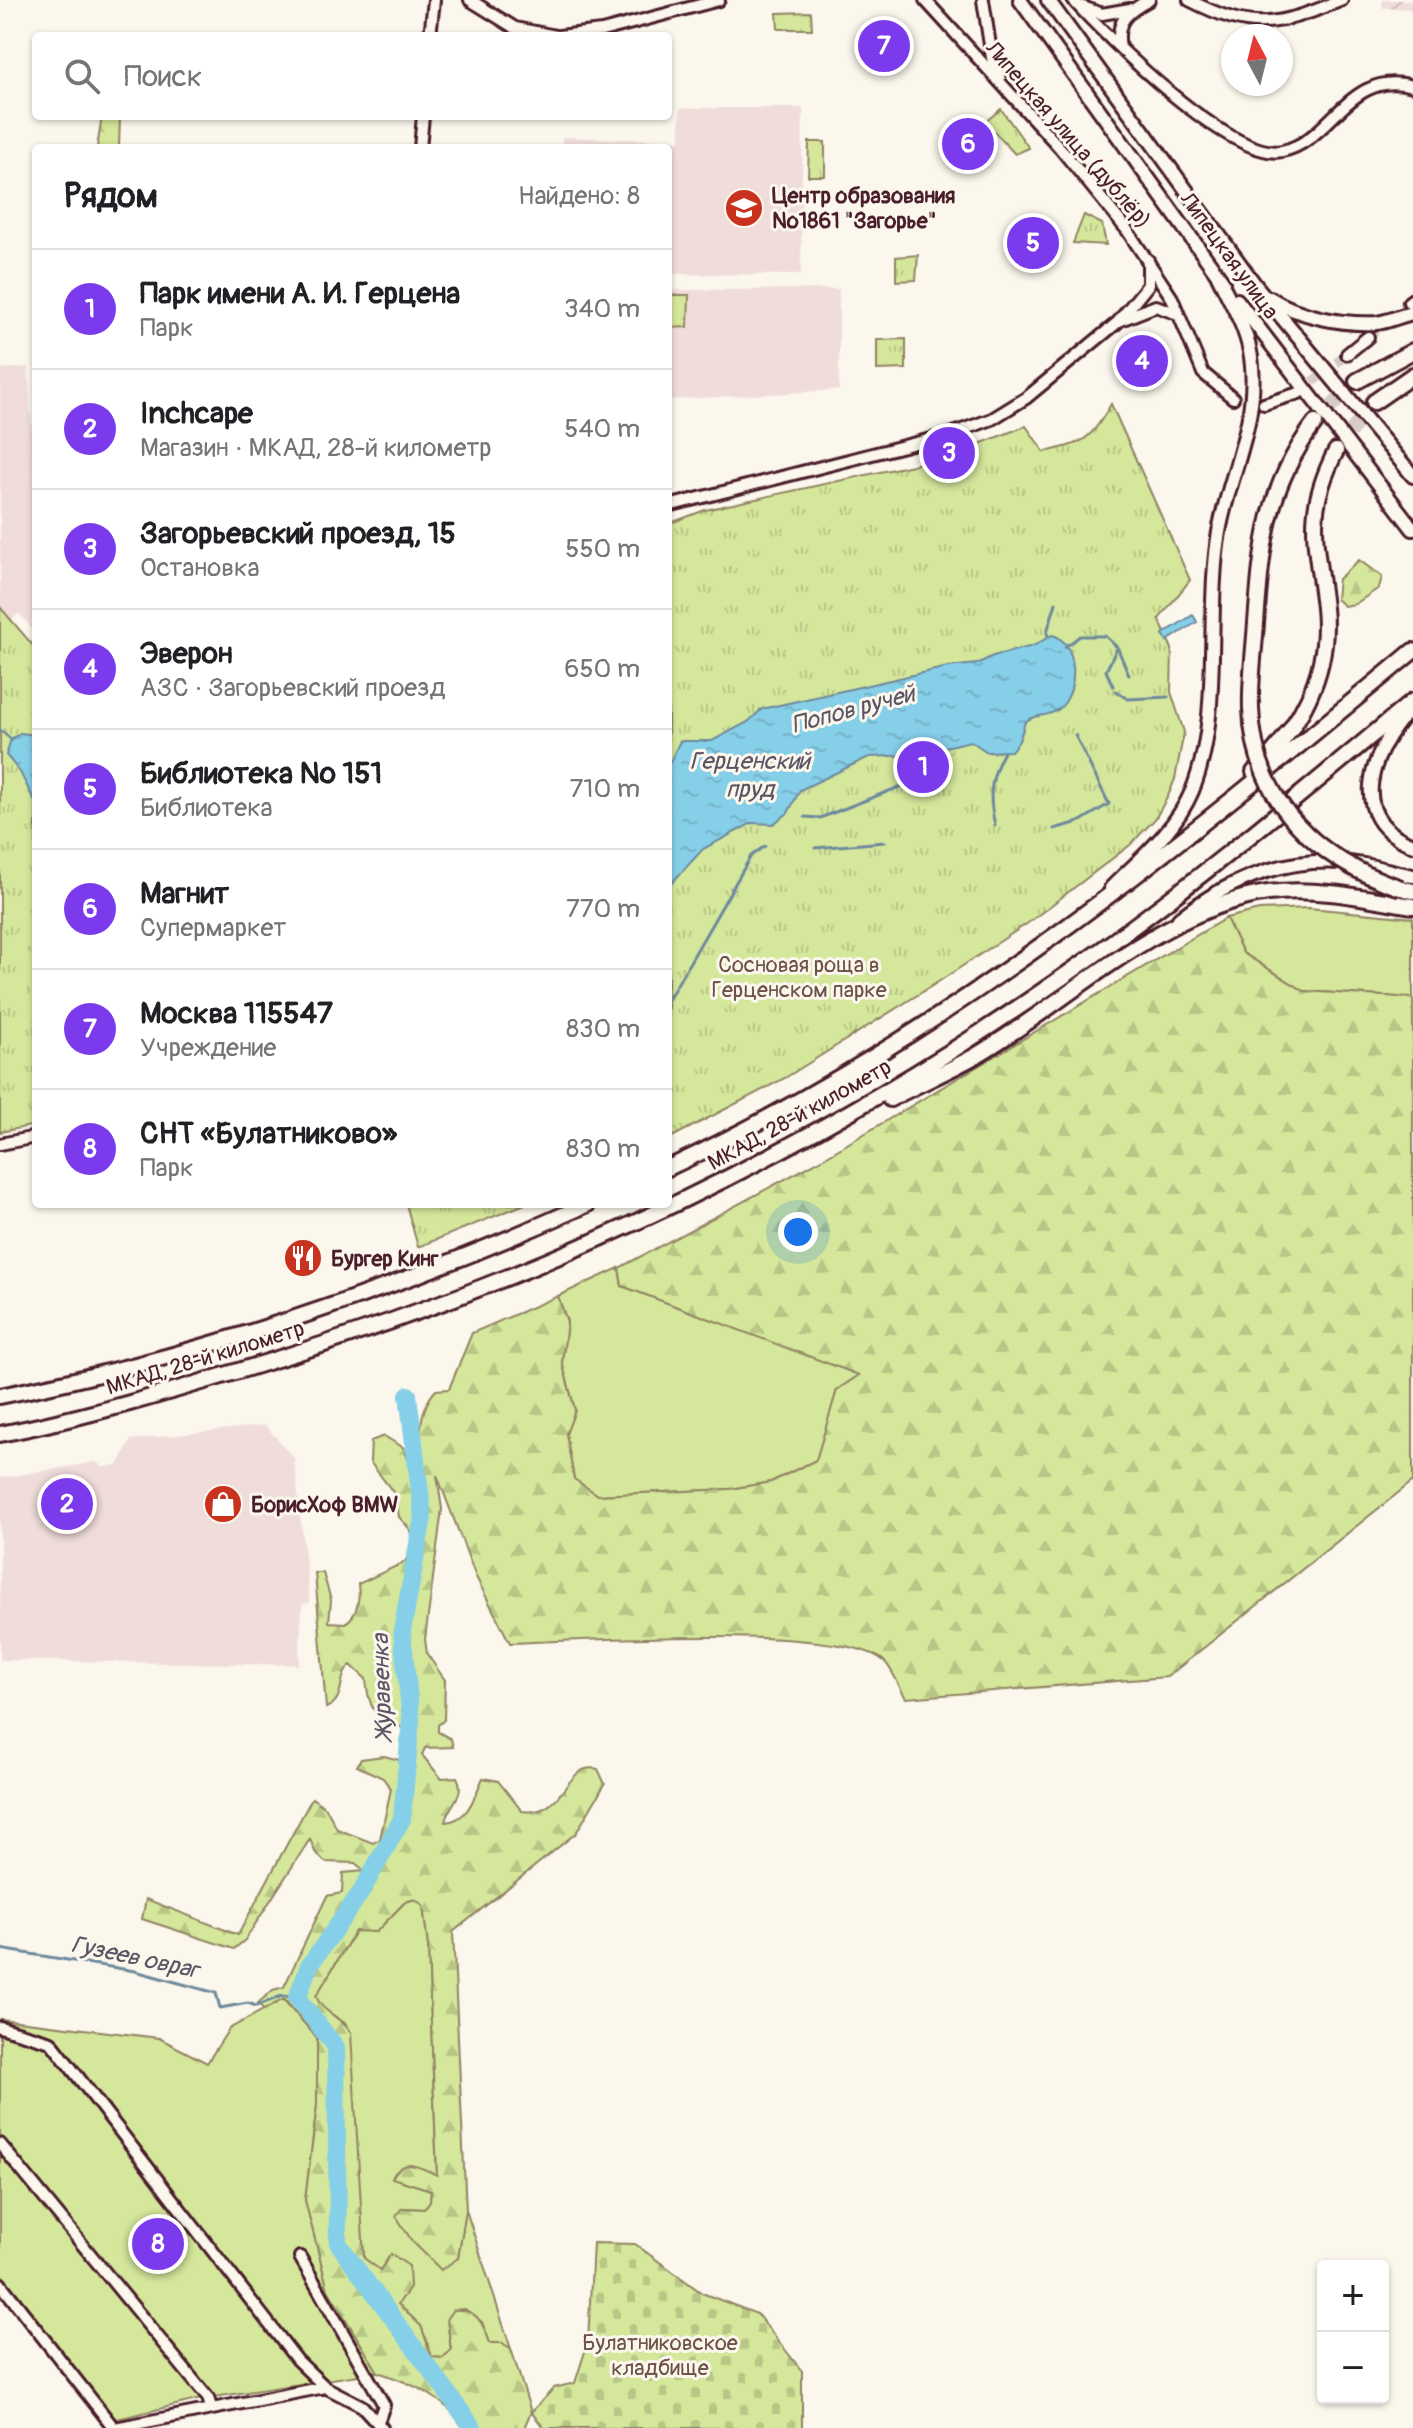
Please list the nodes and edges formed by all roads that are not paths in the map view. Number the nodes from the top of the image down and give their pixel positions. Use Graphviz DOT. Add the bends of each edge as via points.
graph roads {
  1 [pos="434,0"];
  2 [pos="470,0"];
  3 [pos="719,0"];
  4 [pos="925,0"];
  5 [pos="983,0"];
  6 [pos="1020,0"];
  7 [pos="1048,0"];
  8 [pos="1149,0"];
  9 [pos="1189,0"];
  10 [pos="1342,0"];
  11 [pos="1074,2"];
  12 [pos="1132,9"];
  13 [pos="430,32"];
  14 [pos="536,32"];
  15 [pos="593,32"];
  16 [pos="1120,48"];
  17 [pos="1413,86"];
  18 [pos="1018,101"];
  19 [pos="423,120"];
  20 [pos="420,144"];
  21 [pos="1148,260"];
  22 [pos="1218,276"];
  23 [pos="1256,286"];
  24 [pos="1412,304"];
  25 [pos="1180,315"];
  26 [pos="1413,320"];
  27 [pos="1118,322"];
  28 [pos="1377,323"];
  29 [pos="1368,337"];
  30 [pos="1413,351"];
  31 [pos="1347,354"];
  32 [pos="1413,375"];
  33 [pos="1357,381"];
  34 [pos="1299,393"];
  35 [pos="1233,398"];
  36 [pos="1374,402"];
  37 [pos="1264,404"];
  38 [pos="1315,423"];
  39 [pos="1336,451"];
  40 [pos="1413,476"];
  41 [pos="672,505"];
  42 [pos="1413,529"];
  43 [pos="1413,651"];
  44 [pos="1413,704"];
  45 [pos="1185,840"];
  46 [pos="1413,845"];
  47 [pos="1413,876"];
  48 [pos="1407,890"];
  49 [pos="1413,906"];
  50 [pos="1161,934"];
  51 [pos="1049,942"];
  52 [pos="32,1138"];
  53 [pos="0,1144"];
  54 [pos="772,1158"];
  55 [pos="672,1166"];
  56 [pos="672,1205"];
  57 [pos="579,1208"];
  58 [pos="665,1208"];
  59 [pos="0,1396"];
  60 [pos="0,1434"];
  61 [pos="0,2027"];
  62 [pos="0,2144"];
  63 [pos="300,2257"];
  64 [pos="0,2283"];
  65 [pos="325,2387"];
  66 [pos="211,2407"];
  67 [pos="374,2418"];
  68 [pos="114,2428"];
  69 [pos="382,2428"];
  1 -- 13 [label="street"];
  2 -- 14 [label="street" via="515,28"];
  3 -- 15 [label="street"];
  4 -- 18 [label="street, Липецкая улица (дублёр)"];
  5 -- 18 [label="street" via="992,58"];
  6 -- 22 [label="main road, Липецкая улица"];
  7 -- 23 [label="main road, Липецкая улица"];
  8 -- 12 [label="street"];
  9 -- 10 [label="street" via="1233,21 1283,23"];
  11 -- 12 [label="street" via="1102,14"];
  11 -- 16 [label="street"];
  12 -- 16 [label="street" via="1118,28"];
  16 -- 17 [label="street" via="1155,81 1239,142 1267,152 1292,148 1374,86"];
  18 -- 21 [label="street, Липецкая улица (дублёр)"];
  19 -- 20 [label="street"];
  21 -- 25 [label="street, Липецкая улица (дублёр)"];
  21 -- 27 [label="street" via="1148,285"];
  22 -- 42 [label="main road, Липецкая улица"];
  22 -- 51 [label="main road" via="1247,337 1253,396 1218,534 1199,773 1174,825"];
  23 -- 28 [label="main road" via="1287,308 1328,319"];
  23 -- 40 [label="main road, Липецкая улица"];
  24 -- 28 [label="main road"];
  25 -- 27 [label="street" via="1156,306"];
  25 -- 35 [label="street, Липецкая улица (дублёр)" via="1203,373"];
  26 -- 28 [label="main road"];
  27 -- 41 [label="street" via="1026,398 992,419"];
  29 -- 31 [label="street"];
  30 -- 33 [label="highway"];
  32 -- 36 [label="highway"];
  34 -- 37 [label="street"];
  38 -- 48 [label="highway, bridge" via="1288,463 1268,514 1256,623 1254,739 1274,793 1307,837 1362,876"];
  39 -- 45 [label="highway" via="1313,530 1325,635 1311,695 1279,748"];
  43 -- 45 [label="highway, МКАД, 28-й километр"];
  44 -- 46 [label="main road" via="1379,750 1370,792 1380,819"];
  44 -- 54 [label="highway, МКАД, 28-й километр" via="1118,938 1022,1005"];
  45 -- 51 [label="highway, МКАД, 28-й километр"];
  47 -- 50 [label="main road" via="1362,864 1291,864 1229,884"];
  49 -- 50 [label="highway" via="1333,893 1268,894 1207,910"];
  50 -- 54 [label="highway" via="976,1056"];
  51 -- 55 [label="highway, МКАД, 28-й километр" via="808,1096"];
  52 -- 53 [label="street"];
  54 -- 56 [label="highway, МКАД, 28-й километр"];
  57 -- 59 [label="highway, МКАД, 28-й километр" via="301,1315"];
  58 -- 60 [label="highway, МКАД, 28-й километр" via="551,1261 393,1322 143,1400"];
  61 -- 65 [label="street" via="51,2042 297,2360"];
  62 -- 66 [label="street"];
  63 -- 67 [label="street" via="384,2405 379,2419"];
  64 -- 68 [label="street"];
  65 -- 66 [label="street"];
  65 -- 67 [label="street"];
  66 -- 68 [label="street"];
  67 -- 69 [label="street"];
}
